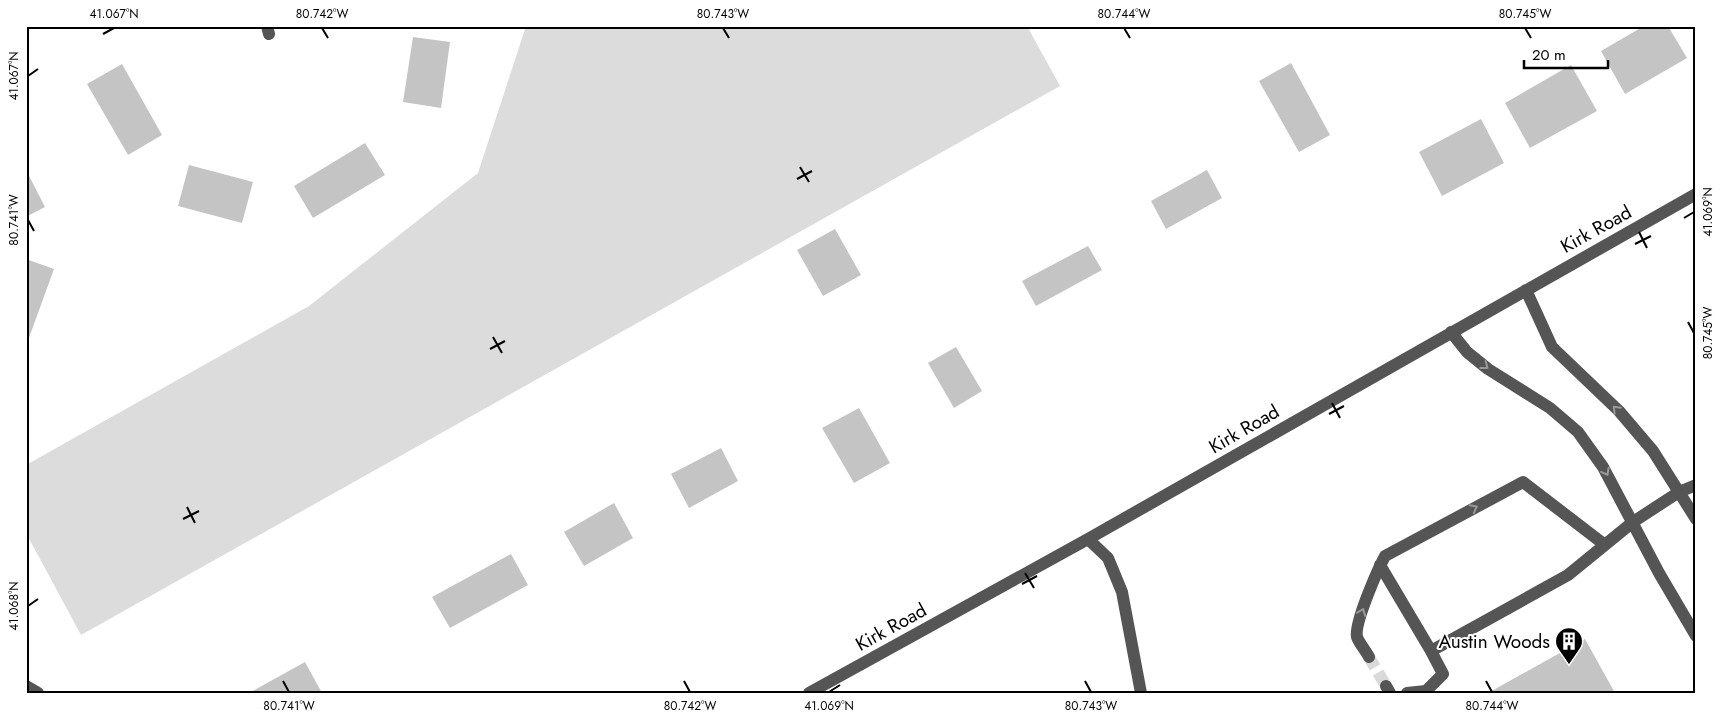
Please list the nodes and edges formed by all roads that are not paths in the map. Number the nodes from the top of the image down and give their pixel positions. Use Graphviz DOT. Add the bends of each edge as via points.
graph roads {
  1 [pos="1696,194"];
  2 [pos="1526,290"];
  3 [pos="1451,332"];
  4 [pos="1696,486"];
  5 [pos="1680,492"];
  6 [pos="1696,518"];
  7 [pos="1633,522"];
  8 [pos="1088,539"];
  9 [pos="1605,545"];
  10 [pos="1380,565"];
  11 [pos="1696,636"];
  12 [pos="1431,651"];
  13 [pos="1369,657"];
  14 [pos="26,686"];
  15 [pos="38,693"];
  16 [pos="809,693"];
  17 [pos="1141,693"];
  18 [pos="1406,693"];
  1 -- 2 [label="street, Kirk Road"];
  2 -- 3 [label="street, Kirk Road"];
  5 -- 2 [label="street, one-way" via="1619,411 1552,347"];
  3 -- 7 [label="street, one-way" via="1467,352 1488,369 1550,408 1578,432 1603,467"];
  3 -- 8 [label="street, Kirk Road"];
  4 -- 5 [label="street"];
  5 -- 6 [label="street"];
  5 -- 7 [label="street"];
  7 -- 9 [label="street"];
  7 -- 11 [label="street"];
  8 -- 16 [label="street, Kirk Road"];
  8 -- 17 [label="street" via="1108,558 1122,592"];
  10 -- 9 [label="street, one-way" via="1385,556 1523,482"];
  9 -- 12 [label="street" via="1568,575"];
  10 -- 12 [label="street"];
  13 -- 10 [label="street, one-way" via="1357,636 1358,620"];
  12 -- 18 [label="street" via="1443,674 1426,691"];
  14 -- 15 [label="street"];
}
